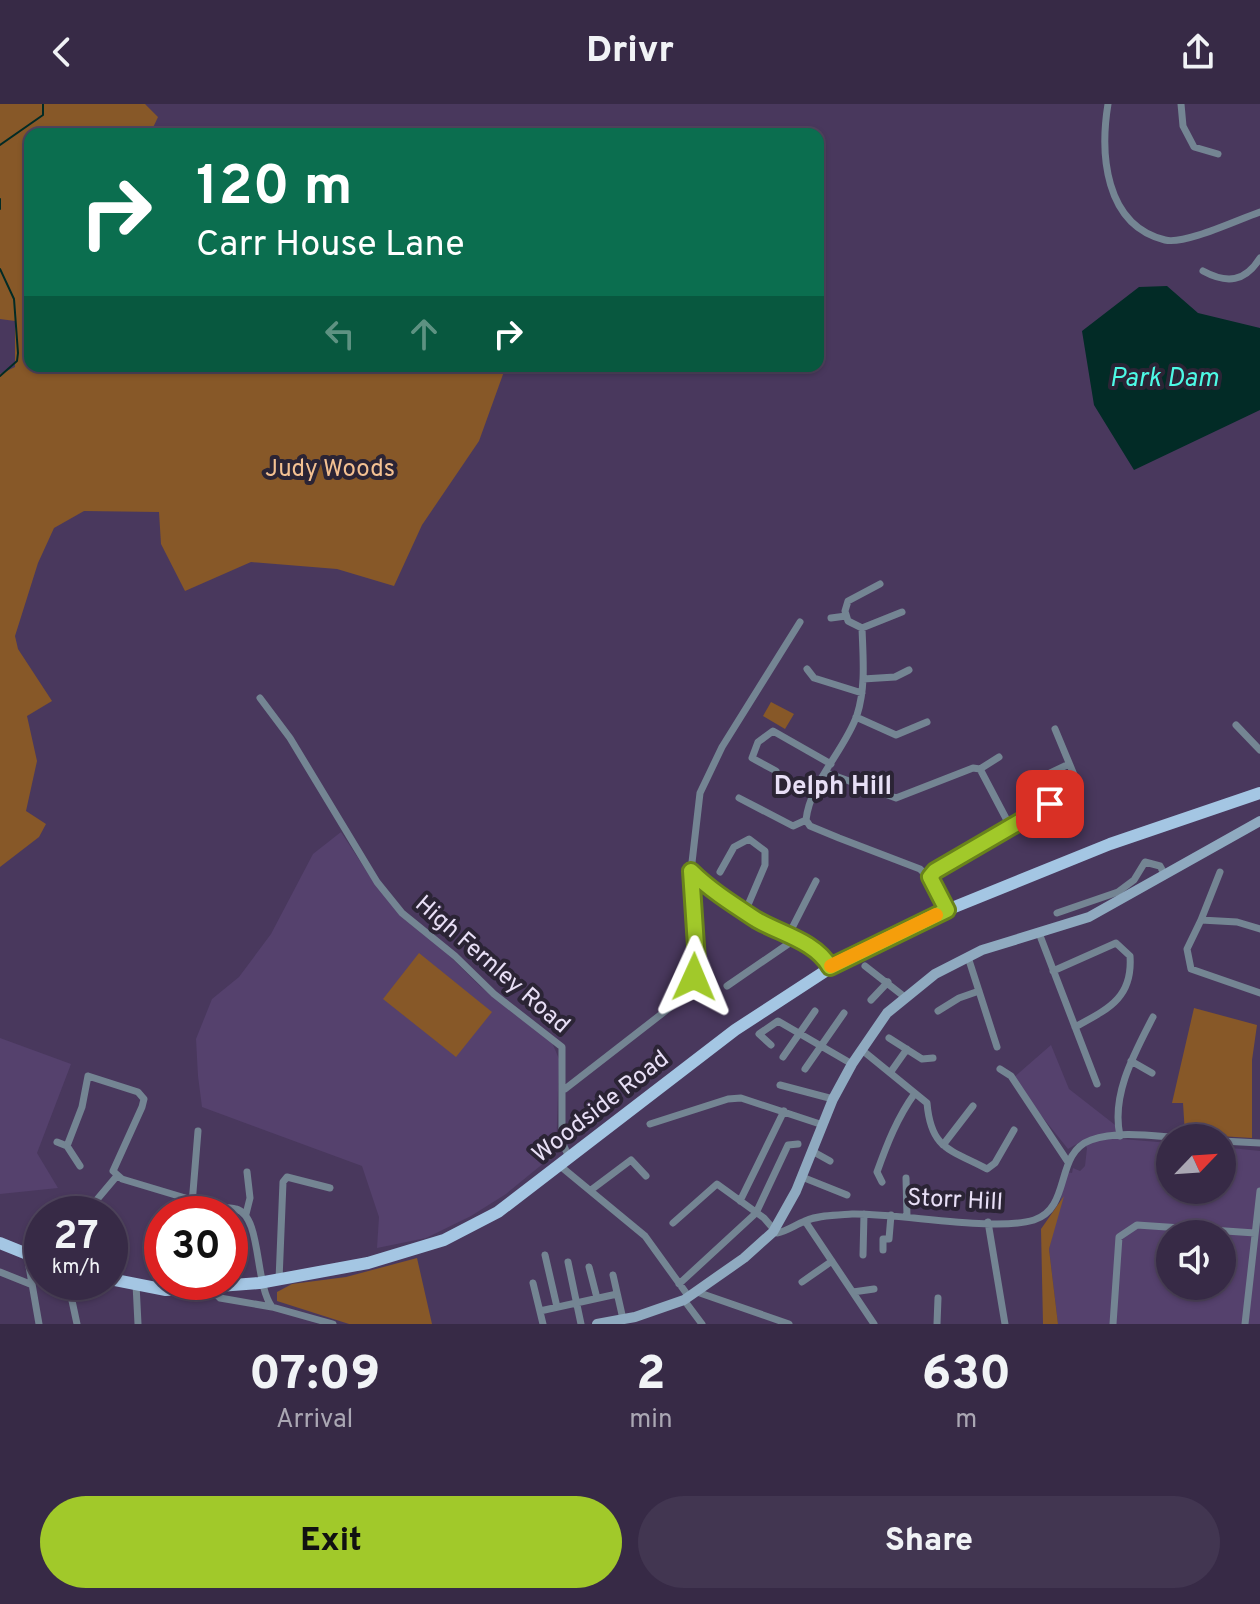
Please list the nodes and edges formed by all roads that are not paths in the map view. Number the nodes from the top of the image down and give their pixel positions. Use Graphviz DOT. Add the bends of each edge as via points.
graph roads {
  1 [pos="1108,104"];
  2 [pos="1181,104"];
  3 [pos="1218,154"];
  4 [pos="1260,212"];
  5 [pos="1260,258"];
  6 [pos="1203,271"];
  7 [pos="1256,272"];
  8 [pos="880,584"];
  9 [pos="902,612"];
  10 [pos="846,616"];
  11 [pos="831,618"];
  12 [pos="800,622"];
  13 [pos="862,628"];
  14 [pos="807,669"];
  15 [pos="909,670"];
  16 [pos="863,679"];
  17 [pos="862,693"];
  18 [pos="260,698"];
  19 [pos="856,717"];
  20 [pos="927,722"];
  21 [pos="1236,725"];
  22 [pos="1055,729"];
  23 [pos="1260,750"];
  24 [pos="999,757"];
  25 [pos="831,764"];
  26 [pos="1069,764"];
  27 [pos="980,769"];
  28 [pos="776,771"];
  29 [pos="827,773"];
  30 [pos="1027,784"];
  31 [pos="1260,793"];
  32 [pos="739,798"];
  33 [pos="806,820"];
  34 [pos="1260,821"];
  35 [pos="1010,826"];
  36 [pos="691,871"];
  37 [pos="720,872"];
  38 [pos="1220,872"];
  39 [pos="1165,875"];
  40 [pos="930,877"];
  41 [pos="816,881"];
  42 [pos="947,910"];
  43 [pos="745,912"];
  44 [pos="1057,913"];
  45 [pos="1201,920"];
  46 [pos="1260,929"];
  47 [pos="1039,933"];
  48 [pos="791,938"];
  49 [pos="968,957"];
  50 [pos="865,966"];
  51 [pos="830,967"];
  52 [pos="1053,971"];
  53 [pos="888,982"];
  54 [pos="727,986"];
  55 [pos="979,991"];
  56 [pos="1260,993"];
  57 [pos="906,998"];
  58 [pos="871,1000"];
  59 [pos="815,1011"];
  60 [pos="938,1011"];
  61 [pos="844,1013"];
  62 [pos="1153,1017"];
  63 [pos="1075,1027"];
  64 [pos="800,1034"];
  65 [pos="889,1038"];
  66 [pos="771,1045"];
  67 [pos="820,1045"];
  68 [pos="997,1047"];
  69 [pos="907,1049"];
  70 [pos="862,1050"];
  71 [pos="783,1057"];
  72 [pos="933,1058"];
  73 [pos="1131,1061"];
  74 [pos="852,1064"];
  75 [pos="805,1069"];
  76 [pos="1000,1069"];
  77 [pos="890,1073"];
  78 [pos="1152,1073"];
  79 [pos="1097,1084"];
  80 [pos="780,1085"];
  81 [pos="565,1089"];
  82 [pos="915,1093"];
  83 [pos="833,1099"];
  84 [pos="973,1106"];
  85 [pos="784,1111"];
  86 [pos="650,1124"];
  87 [pos="823,1125"];
  88 [pos="1014,1130"];
  89 [pos="198,1131"];
  90 [pos="1120,1136"];
  91 [pos="1156,1137"];
  92 [pos="57,1142"];
  93 [pos="1236,1142"];
  94 [pos="1260,1143"];
  95 [pos="798,1144"];
  96 [pos="943,1145"];
  97 [pos="67,1146"];
  98 [pos="812,1151"];
  99 [pos="564,1161"];
  100 [pos="830,1161"];
  101 [pos="1068,1162"];
  102 [pos="80,1166"];
  103 [pos="247,1172"];
  104 [pos="646,1176"];
  105 [pos="116,1177"];
  106 [pos="802,1177"];
  107 [pos="906,1178"];
  108 [pos="882,1182"];
  109 [pos="330,1188"];
  110 [pos="591,1190"];
  111 [pos="1260,1191"];
  112 [pos="847,1195"];
  113 [pos="100,1196"];
  114 [pos="163,1196"];
  115 [pos="193,1196"];
  116 [pos="740,1201"];
  117 [pos="248,1206"];
  118 [pos="756,1213"];
  119 [pos="864,1214"];
  120 [pos="891,1215"];
  121 [pos="907,1216"];
  122 [pos="248,1218"];
  123 [pos="805,1221"];
  124 [pos="988,1222"];
  125 [pos="673,1223"];
  126 [pos="773,1232"];
  127 [pos="1255,1233"];
  128 [pos="0,1243"];
  129 [pos="883,1250"];
  130 [pos="24,1254"];
  131 [pos="545,1255"];
  132 [pos="863,1255"];
  133 [pos="832,1261"];
  134 [pos="568,1262"];
  135 [pos="589,1267"];
  136 [pos="0,1272"];
  137 [pos="613,1275"];
  138 [pos="0,1279"];
  139 [pos="16,1279"];
  140 [pos="279,1280"];
  141 [pos="24,1282"];
  142 [pos="128,1282"];
  143 [pos="802,1282"];
  144 [pos="259,1283"];
  145 [pos="533,1283"];
  146 [pos="136,1284"];
  147 [pos="248,1284"];
  148 [pos="679,1284"];
  149 [pos="144,1286"];
  150 [pos="874,1289"];
  151 [pos="853,1292"];
  152 [pos="617,1294"];
  153 [pos="690,1296"];
  154 [pos="597,1298"];
  155 [pos="938,1298"];
  156 [pos="34,1300"];
  157 [pos="72,1300"];
  158 [pos="232,1300"];
  159 [pos="576,1303"];
  160 [pos="272,1307"];
  161 [pos="557,1307"];
  162 [pos="540,1311"];
  163 [pos="623,1319"];
  164 [pos="320,1322"];
  165 [pos="39,1324"];
  166 [pos="77,1324"];
  167 [pos="138,1324"];
  168 [pos="333,1324"];
  169 [pos="543,1324"];
  170 [pos="581,1324"];
  171 [pos="597,1324"];
  172 [pos="702,1324"];
  173 [pos="789,1324"];
  174 [pos="874,1324"];
  175 [pos="937,1324"];
  176 [pos="1005,1324"];
  177 [pos="1113,1324"];
  178 [pos="1245,1324"];
  1 -- 4 [label="street" via="1102,139 1109,188 1132,222 1166,241"];
  2 -- 3 [label="street" via="1183,126 1194,147"];
  5 -- 7 [label="street"];
  6 -- 7 [label="street" via="1227,281"];
  8 -- 10 [label="street" via="848,601"];
  9 -- 13 [label="street"];
  10 -- 11 [label="street"];
  10 -- 13 [label="street"];
  12 -- 36 [label="street" via="706,777"];
  13 -- 16 [label="street"];
  14 -- 17 [label="street" via="825,683"];
  15 -- 16 [label="street" via="895,677"];
  16 -- 17 [label="street"];
  17 -- 19 [label="street"];
  18 -- 81 [label="street, High Fernley Road" via="402,913 562,1047"];
  19 -- 20 [label="street" via="896,735"];
  19 -- 25 [label="street"];
  21 -- 23 [label="street"];
  22 -- 26 [label="street"];
  24 -- 27 [label="street"];
  25 -- 28 [label="street" via="773,731 758,742 752,758"];
  25 -- 29 [label="street"];
  26 -- 30 [label="street"];
  26 -- 35 [label="street" via="1077,789"];
  27 -- 29 [label="street" via="896,798"];
  27 -- 35 [label="street"];
  29 -- 33 [label="street"];
  31 -- 42 [label="main road, Woodside Road" via="1110,844"];
  32 -- 33 [label="street" via="793,826"];
  33 -- 40 [label="street"];
  34 -- 39 [label="main road"];
  35 -- 40 [label="street"];
  36 -- 43 [label="street"];
  36 -- 81 [label="street" via="697,961 686,995"];
  37 -- 43 [label="street" via="734,847 749,839 765,851 765,865"];
  38 -- 45 [label="street"];
  39 -- 44 [label="street" via="1160,866 1145,862 1118,892"];
  39 -- 47 [label="main road" via="1089,917"];
  40 -- 42 [label="street"];
  41 -- 48 [label="street"];
  42 -- 51 [label="main road, Woodside Road"];
  43 -- 48 [label="street"];
  45 -- 46 [label="street"];
  45 -- 56 [label="street" via="1187,949 1191,969"];
  47 -- 49 [label="main road"];
  47 -- 52 [label="street"];
  48 -- 51 [label="street" via="814,948"];
  48 -- 54 [label="street"];
  49 -- 55 [label="street"];
  49 -- 57 [label="main road" via="935,974"];
  50 -- 53 [label="street"];
  51 -- 99 [label="main road, Woodside Road" via="735,1030"];
  52 -- 63 [label="street"];
  52 -- 63 [label="street" via="1116,943 1130,956 1131,977 1113,1006"];
  53 -- 57 [label="street"];
  53 -- 58 [label="street"];
  55 -- 60 [label="street"];
  55 -- 68 [label="street"];
  57 -- 70 [label="main road" via="887,1013"];
  59 -- 64 [label="street"];
  61 -- 67 [label="street"];
  62 -- 73 [label="street"];
  63 -- 79 [label="street"];
  64 -- 66 [label="street" via="778,1021 759,1034"];
  64 -- 67 [label="street"];
  64 -- 71 [label="street"];
  65 -- 69 [label="street"];
  67 -- 74 [label="street"];
  67 -- 75 [label="street"];
  69 -- 72 [label="street" via="922,1059"];
  69 -- 77 [label="street"];
  70 -- 74 [label="main road"];
  70 -- 77 [label="street"];
  73 -- 78 [label="street"];
  73 -- 90 [label="street" via="1115,1114"];
  74 -- 83 [label="main road"];
  76 -- 101 [label="street" via="1011,1076"];
  77 -- 82 [label="street"];
  80 -- 83 [label="street"];
  81 -- 99 [label="street, High Fernley Road"];
  82 -- 96 [label="street" via="927,1103 929,1129"];
  82 -- 108 [label="street" via="887,1143 877,1172"];
  83 -- 87 [label="main road"];
  84 -- 96 [label="street"];
  85 -- 86 [label="street" via="728,1099"];
  85 -- 87 [label="street"];
  85 -- 116 [label="street"];
  87 -- 98 [label="main road"];
  88 -- 96 [label="street" via="987,1169"];
  89 -- 115 [label="street"];
  90 -- 91 [label="street"];
  90 -- 101 [label="street, Storr Hill" via="1092,1139 1077,1147"];
  92 -- 97 [label="street"];
  93 -- 94 [label="street"];
  95 -- 118 [label="street" via="788,1145"];
  97 -- 102 [label="street"];
  97 -- 105 [label="street" via="88,1076 138,1092 144,1099 123,1155 114,1165"];
  98 -- 100 [label="street"];
  98 -- 106 [label="main road"];
  99 -- 110 [label="street"];
  99 -- 140 [label="main road, Woodside Road" via="498,1212 444,1240 368,1263"];
  101 -- 124 [label="street, Storr Hill" via="1057,1199 1047,1212 1035,1220"];
  103 -- 117 [label="street"];
  104 -- 110 [label="street" via="631,1160"];
  105 -- 113 [label="street"];
  105 -- 114 [label="street"];
  106 -- 112 [label="street"];
  106 -- 126 [label="main road"];
  107 -- 121 [label="street"];
  109 -- 140 [label="street" via="287,1177 283,1182"];
  110 -- 148 [label="street" via="645,1236"];
  111 -- 127 [label="street"];
  116 -- 118 [label="street"];
  116 -- 125 [label="street" via="717,1184"];
  118 -- 126 [label="street"];
  118 -- 148 [label="street"];
  119 -- 120 [label="street, Storr Hill"];
  119 -- 123 [label="street, Storr Hill"];
  119 -- 132 [label="street"];
  120 -- 121 [label="street, Storr Hill"];
  120 -- 129 [label="street"];
  121 -- 124 [label="street, Storr Hill"];
  122 -- 144 [label="street" via="255,1234"];
  123 -- 126 [label="street, Storr Hill"];
  123 -- 133 [label="street"];
  124 -- 176 [label="street"];
  126 -- 153 [label="main road"];
  127 -- 177 [label="street" via="1137,1225 1119,1237"];
  127 -- 178 [label="street"];
  128 -- 130 [label="main road"];
  131 -- 161 [label="street"];
  133 -- 143 [label="street"];
  133 -- 151 [label="street"];
  134 -- 159 [label="street"];
  135 -- 154 [label="street"];
  136 -- 139 [label="street"];
  137 -- 152 [label="street"];
  138 -- 139 [label="street"];
  139 -- 141 [label="street"];
  140 -- 144 [label="main road, Woodside Road"];
  142 -- 146 [label="main road, Woodside Road"];
  144 -- 147 [label="main road, Woodside Road"];
  144 -- 160 [label="street"];
  145 -- 162 [label="street"];
  146 -- 149 [label="main road, Woodside Road"];
  146 -- 167 [label="street"];
  148 -- 153 [label="street"];
  150 -- 151 [label="street"];
  151 -- 174 [label="street"];
  152 -- 154 [label="street"];
  152 -- 163 [label="street"];
  153 -- 163 [label="main road"];
  153 -- 172 [label="street"];
  153 -- 173 [label="street"];
  154 -- 159 [label="street"];
  155 -- 175 [label="street"];
  156 -- 165 [label="street"];
  157 -- 166 [label="street"];
  158 -- 160 [label="street"];
  159 -- 161 [label="street"];
  159 -- 170 [label="street"];
  160 -- 164 [label="street"];
  161 -- 162 [label="street"];
  162 -- 169 [label="street"];
  163 -- 171 [label="main road"];
  164 -- 168 [label="street"];
}
